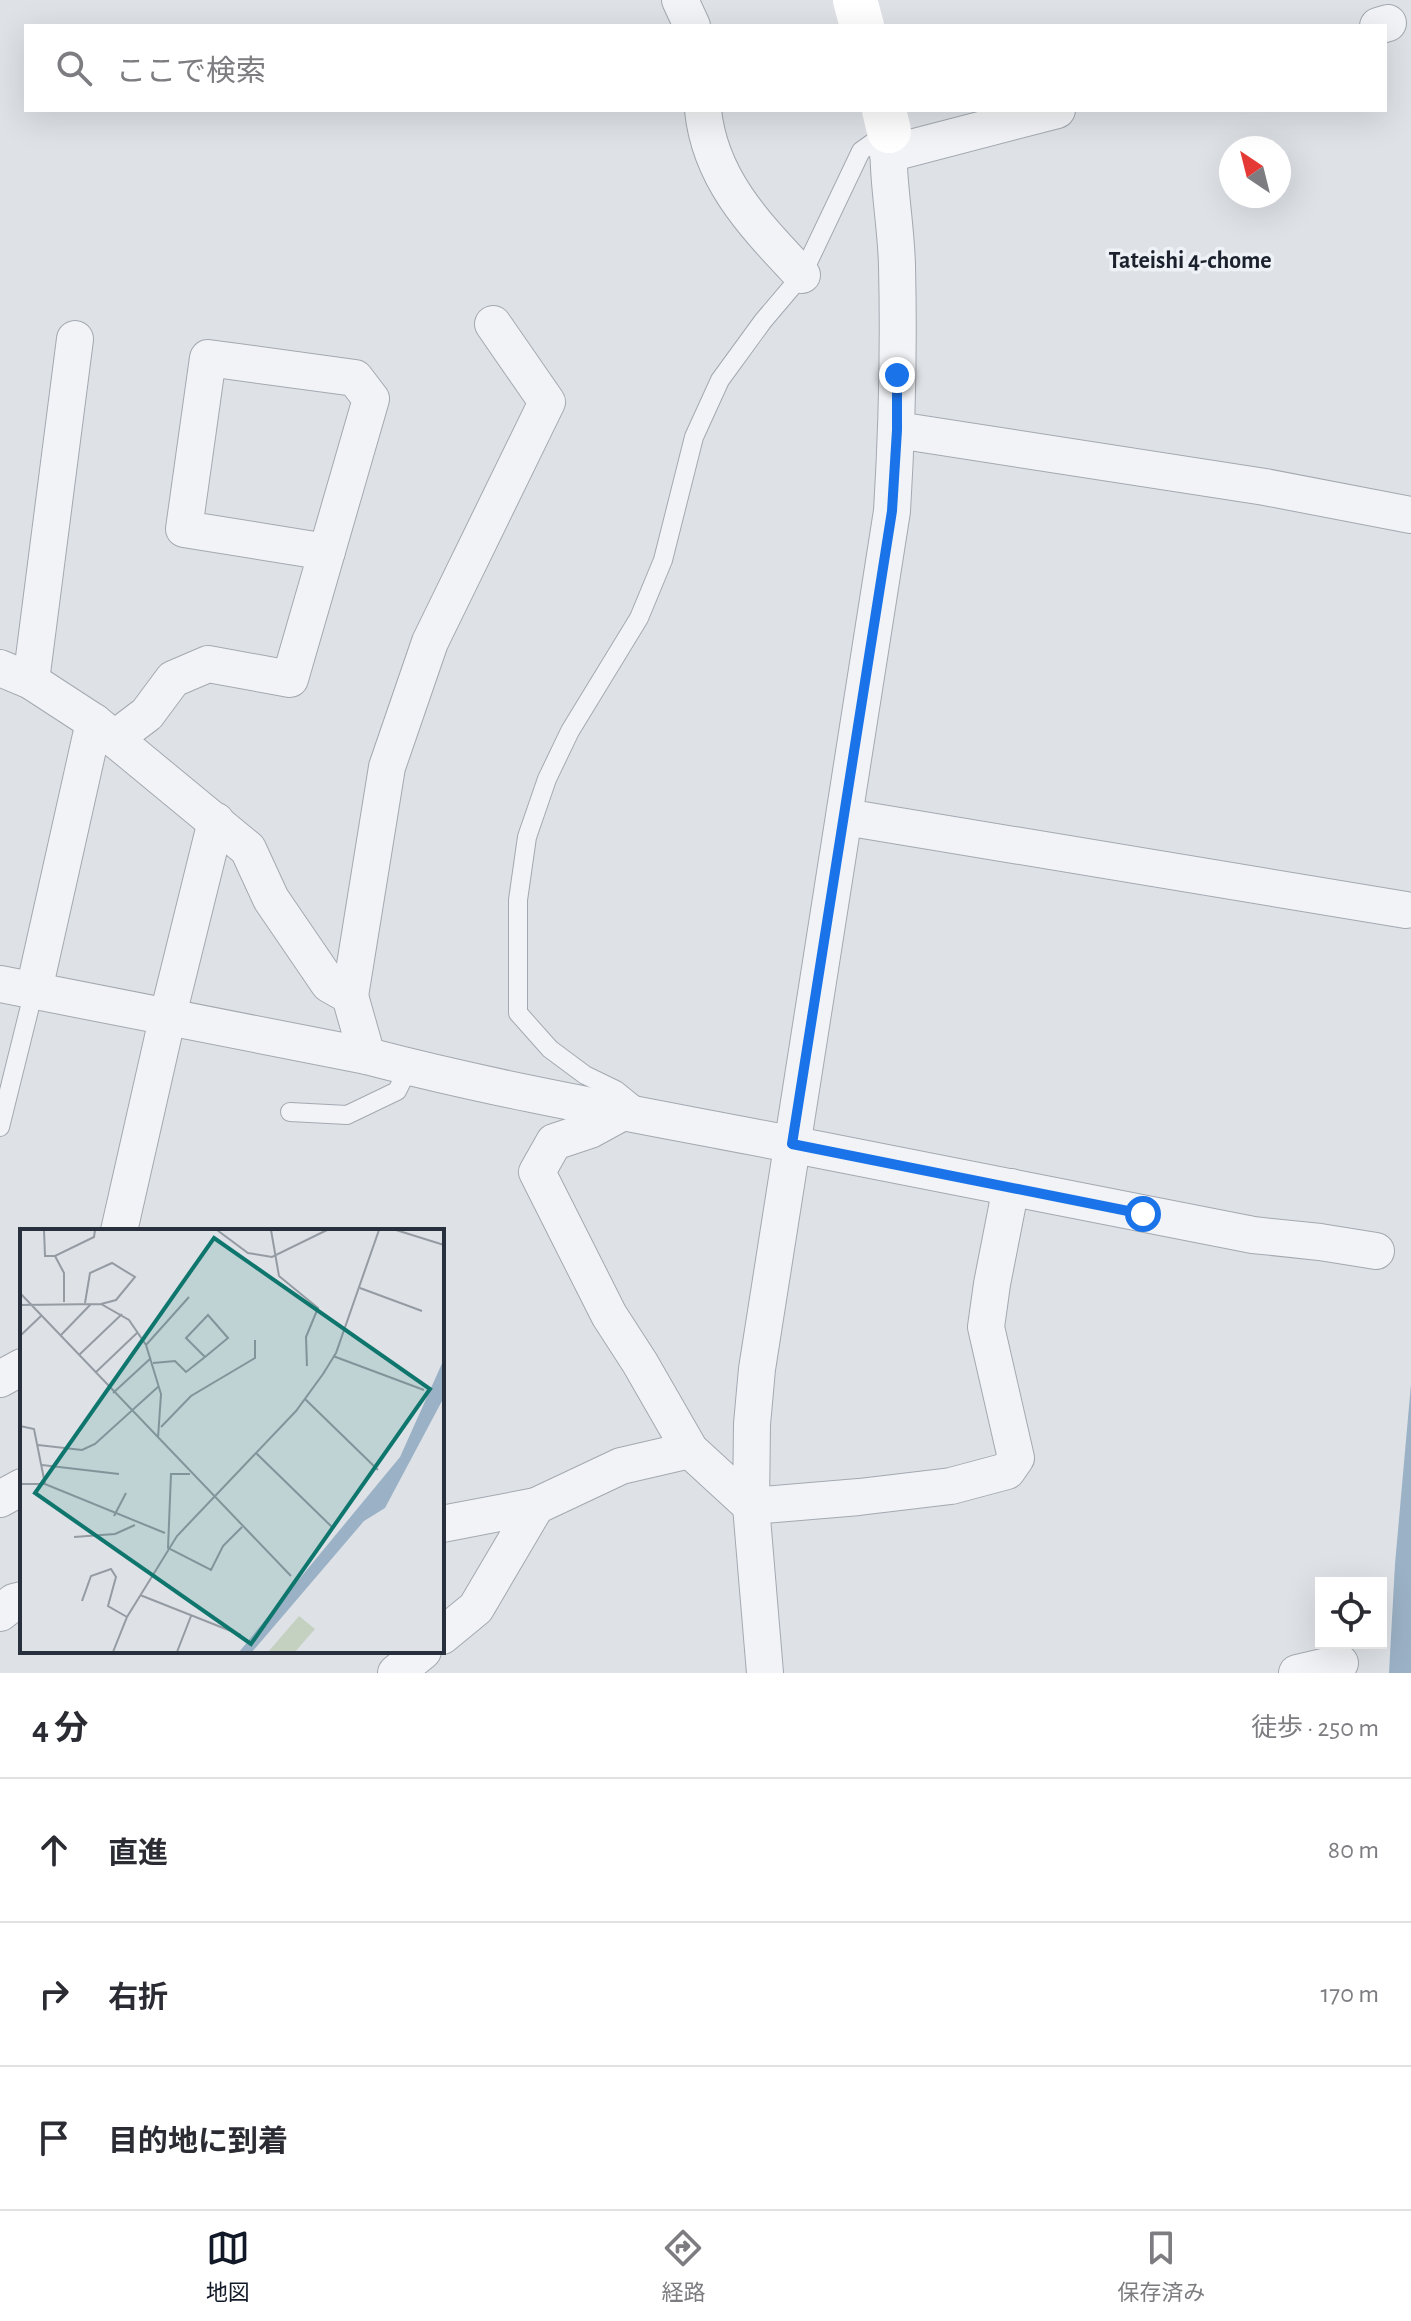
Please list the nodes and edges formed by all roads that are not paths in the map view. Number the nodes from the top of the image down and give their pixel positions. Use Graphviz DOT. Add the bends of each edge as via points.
graph roads {
  1 [pos="855,0"];
  2 [pos="861,24"];
  3 [pos="703,112"];
  4 [pos="1042,112"];
  5 [pos="887,132"];
  6 [pos="802,275"];
  7 [pos="493,324"];
  8 [pos="75,339"];
  9 [pos="897,430"];
  10 [pos="1411,515"];
  11 [pos="327,552"];
  12 [pos="16,674"];
  13 [pos="104,731"];
  14 [pos="845,817"];
  15 [pos="216,821"];
  16 [pos="1406,910"];
  17 [pos="17,987"];
  18 [pos="350,996"];
  19 [pos="168,1015"];
  20 [pos="367,1056"];
  21 [pos="409,1067"];
  22 [pos="290,1112"];
  23 [pos="638,1116"];
  24 [pos="0,1127"];
  25 [pos="792,1144"];
  26 [pos="1011,1187"];
  27 [pos="119,1229"];
  28 [pos="1376,1251"];
  29 [pos="20,1368"];
  30 [pos="0,1379"];
  31 [pos="690,1450"];
  32 [pos="20,1488"];
  33 [pos="0,1499"];
  34 [pos="536,1506"];
  35 [pos="751,1506"];
  36 [pos="444,1524"];
  37 [pos="444,1634"];
  38 [pos="421,1653"];
  39 [pos="1340,1663"];
  40 [pos="396,1673"];
  41 [pos="765,1673"];
  42 [pos="1297,1673"];
  1 -- 2 [label="street"];
  3 -- 6 [label="street" via="711,153 725,181"];
  4 -- 5 [label="street"];
  5 -- 6 [label="lane" via="861,151"];
  5 -- 9 [label="street" via="897,263"];
  6 -- 23 [label="lane" via="720,380 694,437 663,560 639,618 570,731 527,837 518,900 518,1013 550,1049 616,1090"];
  7 -- 18 [label="street" via="547,402 430,642 387,767"];
  8 -- 12 [label="street"];
  9 -- 10 [label="street"];
  9 -- 14 [label="street" via="892,511"];
  11 -- 11 [label="street" via="371,399 355,378 208,358 184,529"];
  11 -- 13 [label="street" via="290,679 208,664 173,679 147,714"];
  12 -- 13 [label="street"];
  13 -- 15 [label="street"];
  13 -- 17 [label="street"];
  14 -- 16 [label="street"];
  14 -- 25 [label="street"];
  15 -- 18 [label="street" via="248,849 271,899 329,984"];
  15 -- 19 [label="street"];
  17 -- 19 [label="street"];
  17 -- 24 [label="lane"];
  18 -- 20 [label="street"];
  19 -- 20 [label="street"];
  19 -- 27 [label="street"];
  20 -- 21 [label="street"];
  21 -- 22 [label="lane" via="397,1091 347,1115"];
  21 -- 23 [label="street"];
  23 -- 25 [label="street"];
  23 -- 31 [label="street" via="554,1142 537,1172 609,1315"];
  25 -- 26 [label="street"];
  25 -- 35 [label="street" via="757,1369"];
  26 -- 28 [label="street" via="1253,1235"];
  26 -- 35 [label="street" via="986,1327 1016,1458 1007,1471 951,1486"];
  29 -- 30 [label="street"];
  31 -- 34 [label="street" via="621,1466"];
  31 -- 35 [label="street"];
  32 -- 33 [label="street"];
  34 -- 36 [label="street"];
  34 -- 37 [label="street" via="476,1608"];
  35 -- 41 [label="street"];
  38 -- 40 [label="street"];
  39 -- 42 [label="street"];
}
